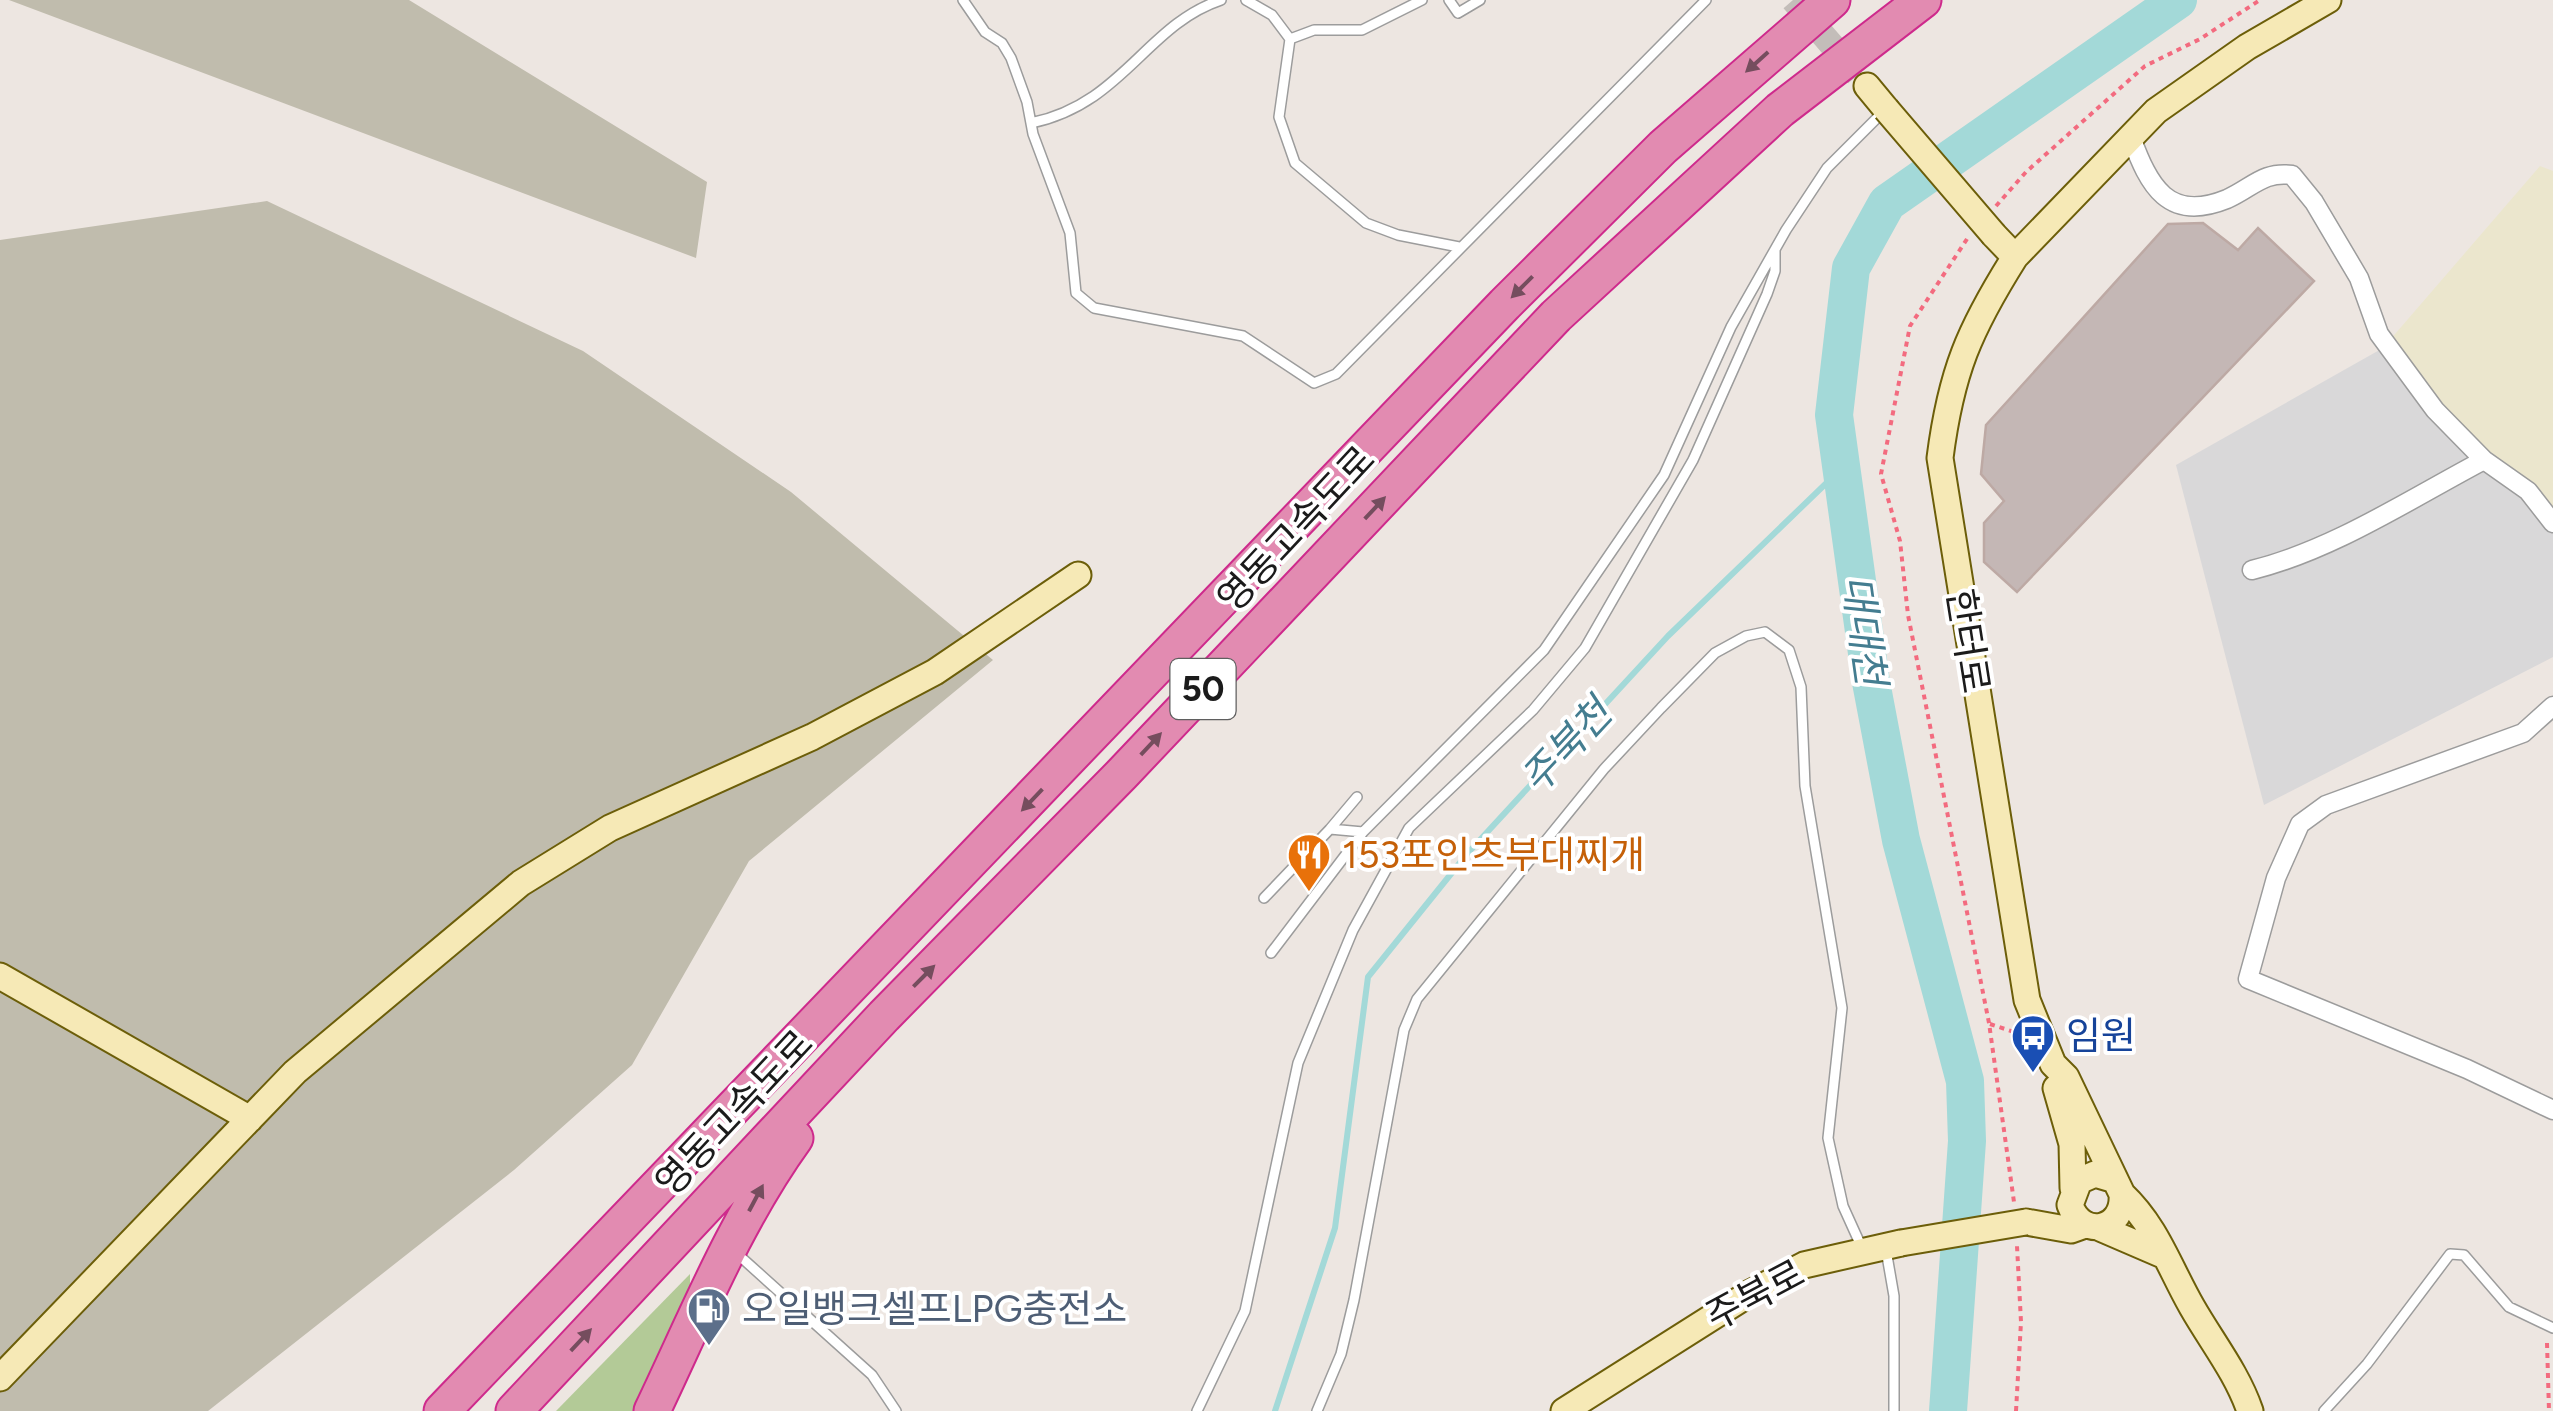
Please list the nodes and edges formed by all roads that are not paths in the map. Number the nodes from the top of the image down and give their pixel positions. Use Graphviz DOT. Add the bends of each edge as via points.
graph roads {
  1 [pos="962,0"];
  2 [pos="1221,0"];
  3 [pos="1246,0"];
  4 [pos="1422,0"];
  5 [pos="1449,0"];
  6 [pos="1480,0"];
  7 [pos="1706,0"];
  8 [pos="1832,0"];
  9 [pos="1923,0"];
  10 [pos="2328,0"];
  11 [pos="1290,39"];
  12 [pos="1866,86"];
  13 [pos="1886,109"];
  14 [pos="1030,123"];
  15 [pos="2131,137"];
  16 [pos="1460,247"];
  17 [pos="1775,250"];
  18 [pos="2015,257"];
  19 [pos="2484,460"];
  20 [pos="2553,524"];
  21 [pos="2252,570"];
  22 [pos="1078,575"];
  23 [pos="2553,706"];
  24 [pos="1357,797"];
  25 [pos="1330,829"];
  26 [pos="1364,832"];
  27 [pos="1264,898"];
  28 [pos="1271,953"];
  29 [pos="0,976"];
  30 [pos="884,1016"];
  31 [pos="2053,1064"];
  32 [pos="2553,1110"];
  33 [pos="250,1120"];
  34 [pos="2117,1186"];
  35 [pos="2072,1192"];
  36 [pos="2026,1222"];
  37 [pos="2092,1227"];
  38 [pos="1883,1247"];
  39 [pos="2165,1256"];
  40 [pos="743,1259"];
  41 [pos="2550,1328"];
  42 [pos="0,1378"];
  43 [pos="442,1411"];
  44 [pos="514,1411"];
  45 [pos="652,1411"];
  46 [pos="896,1411"];
  47 [pos="1197,1411"];
  48 [pos="1317,1411"];
  49 [pos="1564,1411"];
  50 [pos="1894,1411"];
  51 [pos="2250,1411"];
  52 [pos="2324,1411"];
  1 -- 14 [label="lane" via="1010,58"];
  2 -- 14 [label="lane" via="1198,8 1072,112"];
  3 -- 11 [label="lane" via="1272,15"];
  4 -- 11 [label="lane" via="1362,30 1314,30"];
  5 -- 6 [label="lane" via="1458,13"];
  7 -- 16 [label="lane"];
  8 -- 43 [label="highway, 영동고속도로 / 50, one-way" via="1663,147 1518,291"];
  30 -- 9 [label="highway, 영동고속도로 / 50, one-way" via="1556,316 1780,110"];
  10 -- 15 [label="street, 한터로" via="2247,48"];
  11 -- 16 [label="lane" via="1280,117 1295,164 1366,222"];
  12 -- 13 [label="street"];
  13 -- 17 [label="lane" via="1827,168"];
  13 -- 18 [label="street, bridge"];
  14 -- 16 [label="lane" via="1070,232 1076,293 1094,308 1243,336 1314,383 1336,374"];
  15 -- 18 [label="street, 한터로"];
  15 -- 19 [label="street" via="2163,198 2188,207 2227,199 2272,172 2292,175 2359,278 2379,334 2435,410"];
  17 -- 26 [label="lane" via="1664,475 1544,650"];
  17 -- 47 [label="lane" via="1767,294 1694,460 1585,648 1533,710 1409,828 1353,930 1298,1063 1246,1311"];
  18 -- 31 [label="street, 한터로" via="1973,324 1959,361 1940,458 2026,1000"];
  19 -- 20 [label="street" via="2528,491"];
  19 -- 21 [label="street" via="2372,519"];
  22 -- 33 [label="street" via="935,672 812,737 610,828 521,883 295,1072"];
  23 -- 32 [label="street" via="2523,733 2326,806 2300,824 2276,878 2248,979"];
  24 -- 25 [label="lane"];
  25 -- 26 [label="lane"];
  25 -- 27 [label="lane"];
  26 -- 28 [label="lane"];
  29 -- 33 [label="street"];
  44 -- 30 [label="highway, 영동고속도로 / 50, one-way"];
  45 -- 30 [label="highway, one-way" via="767,1177"];
  31 -- 34 [label="street, 한터로" via="2066,1076"];
  31 -- 35 [label="street, 한터로" via="2072,1144"];
  33 -- 42 [label="street"];
  34 -- 35 [label="street" via="2095,1174"];
  34 -- 37 [label="street" via="2117,1219"];
  34 -- 39 [label="street, 한터로" via="2161,1240"];
  35 -- 36 [label="street, 주북로" via="2060,1209"];
  35 -- 37 [label="street" via="2072,1213"];
  36 -- 37 [label="street, 주북로"];
  36 -- 38 [label="street, 주북로, bridge"];
  37 -- 39 [label="street"];
  38 -- 48 [label="lane" via="1843,1206 1828,1138 1842,1008 1805,786 1801,687 1789,650 1765,632 1715,653 1604,768 1417,999 1404,1030 1345,1336"];
  38 -- 49 [label="street, 주북로" via="1804,1265"];
  38 -- 50 [label="lane" via="1894,1296"];
  39 -- 51 [label="street, 한터로" via="2240,1381"];
  40 -- 46 [label="lane" via="872,1375"];
  41 -- 52 [label="lane" via="2508,1307 2464,1256 2450,1254"];
}
